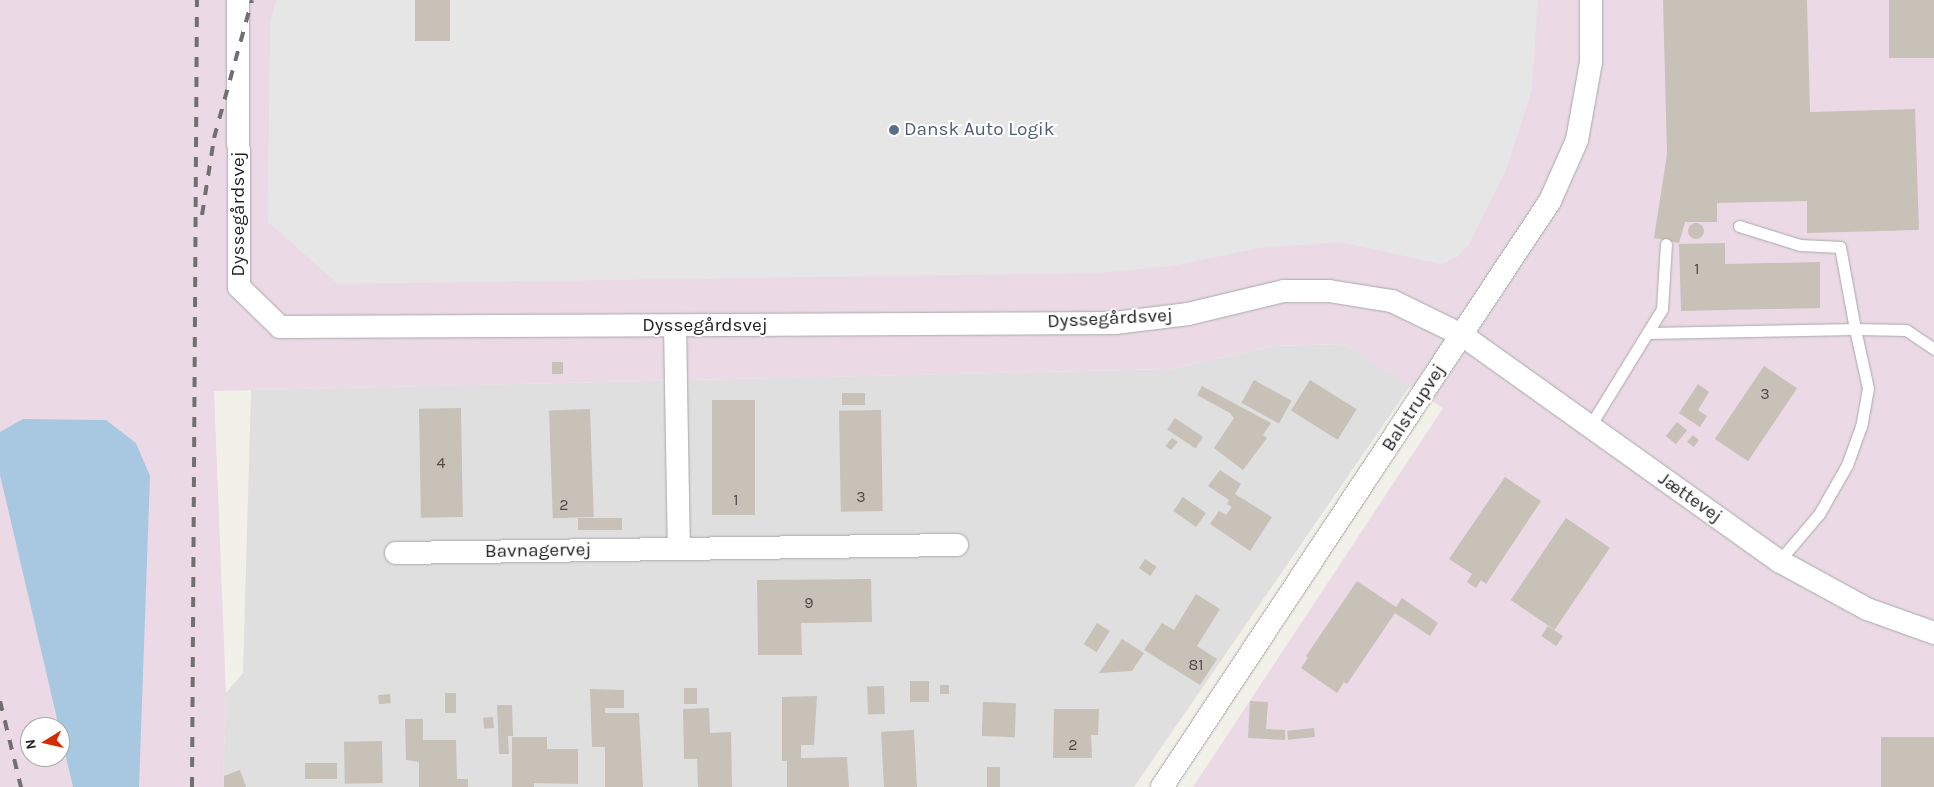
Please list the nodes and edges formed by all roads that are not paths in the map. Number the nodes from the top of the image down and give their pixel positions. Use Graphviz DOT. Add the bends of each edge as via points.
graph roads {
  1 [pos="238,0"];
  2 [pos="1591,0"];
  3 [pos="1739,226"];
  4 [pos="1666,244"];
  5 [pos="675,326"];
  6 [pos="1855,329"];
  7 [pos="1648,333"];
  8 [pos="1462,335"];
  9 [pos="1934,349"];
  10 [pos="1590,426"];
  11 [pos="957,545"];
  12 [pos="679,549"];
  13 [pos="396,554"];
  14 [pos="1779,561"];
  15 [pos="1934,633"];
  16 [pos="1162,787"];
  1 -- 5 [label="street, Dyssegårdsvej" via="239,287 280,327"];
  2 -- 8 [label="street, Balstrupvej" via="1591,62 1577,140 1550,201"];
  3 -- 6 [label="lane" via="1800,245 1840,247"];
  4 -- 7 [label="lane" via="1662,309"];
  5 -- 8 [label="street, Dyssegårdsvej" via="1115,323 1188,314 1284,291 1329,291 1392,301"];
  5 -- 12 [label="street"];
  6 -- 7 [label="lane"];
  6 -- 9 [label="lane" via="1906,330"];
  6 -- 14 [label="lane" via="1868,388 1861,426 1847,465 1819,514"];
  7 -- 10 [label="lane"];
  8 -- 10 [label="street, Jættevej"];
  8 -- 16 [label="street, Balstrupvej"];
  10 -- 14 [label="street, Jættevej"];
  11 -- 12 [label="street, Bavnagervej"];
  12 -- 13 [label="street, Bavnagervej"];
  14 -- 15 [label="street, Jættevej" via="1867,609"];
}
